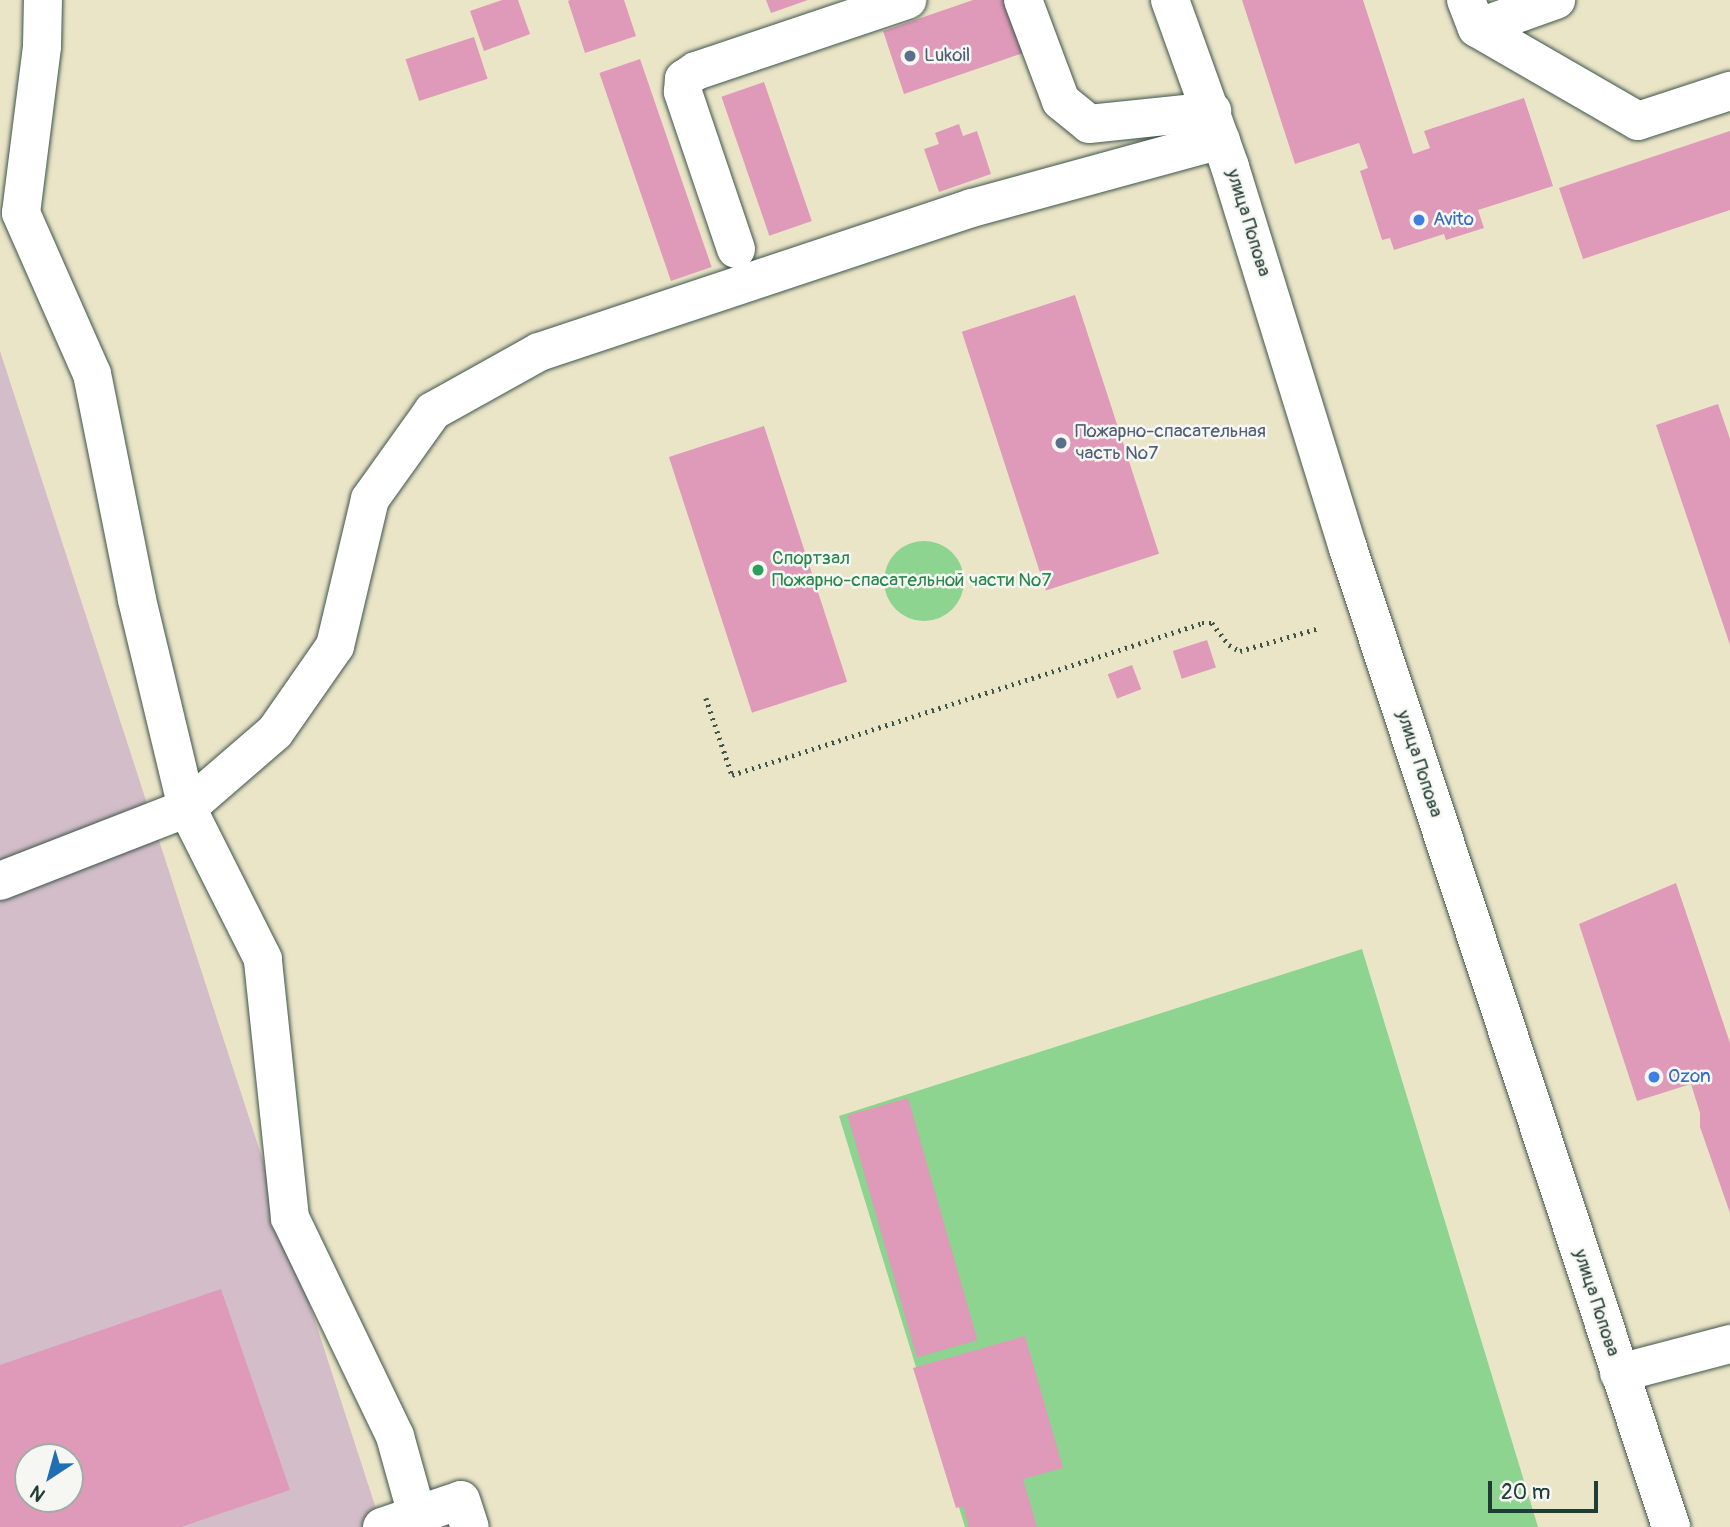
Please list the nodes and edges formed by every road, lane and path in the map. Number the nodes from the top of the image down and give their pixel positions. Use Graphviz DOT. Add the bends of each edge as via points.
graph roads {
  1 [pos="43,0"];
  2 [pos="907,0"];
  3 [pos="1023,0"];
  4 [pos="1170,0"];
  5 [pos="1556,0"];
  6 [pos="1472,14"];
  7 [pos="1730,91"];
  8 [pos="1217,125"];
  9 [pos="736,249"];
  10 [pos="1319,628"];
  11 [pos="706,698"];
  12 [pos="187,808"];
  13 [pos="0,881"];
  14 [pos="1730,1344"];
  15 [pos="1619,1373"];
  16 [pos="417,1515"];
  17 [pos="382,1527"];
  18 [pos="470,1527"];
  19 [pos="1671,1527"];
  1 -- 12 [label="street" via="42,46 21,213 92,374 137,599"];
  2 -- 9 [label="street" via="696,71 684,79 683,92"];
  3 -- 8 [label="street" via="1061,101 1089,124"];
  4 -- 8 [label="street, улица Попова"];
  5 -- 6 [label="street"];
  6 -- 7 [label="street" via="1638,121"];
  8 -- 12 [label="street" via="539,352 433,411 370,499 335,646 275,732"];
  8 -- 15 [label="street, улица Попова" via="1348,548"];
  10 -- 11 [label="path" via="1240,651 1229,645 1212,623 1202,623 732,775"];
  12 -- 13 [label="street"];
  12 -- 16 [label="street" via="263,959 290,1218 395,1436"];
  14 -- 15 [label="street"];
  15 -- 19 [label="street, улица Попова"];
  16 -- 17 [label="street"];
  16 -- 18 [label="street" via="461,1500"];
}
